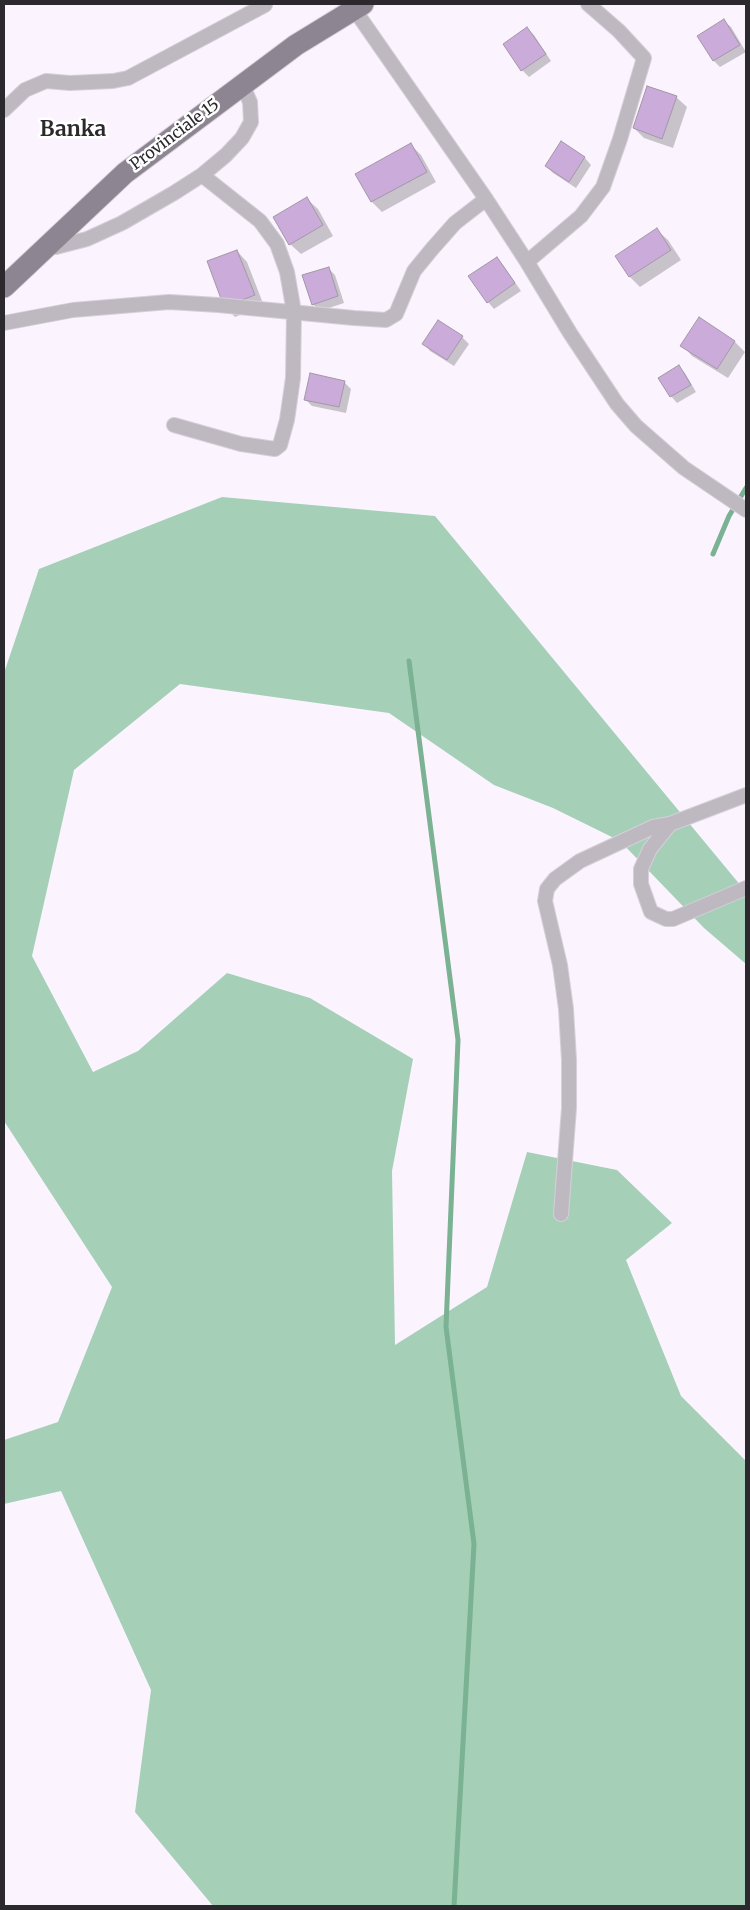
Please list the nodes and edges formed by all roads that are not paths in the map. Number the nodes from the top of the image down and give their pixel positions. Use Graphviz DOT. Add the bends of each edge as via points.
graph roads {
  1 [pos="265,4"];
  2 [pos="588,4"];
  3 [pos="358,6"];
  4 [pos="242,84"];
  5 [pos="4,110"];
  6 [pos="202,175"];
  7 [pos="486,199"];
  8 [pos="46,245"];
  9 [pos="527,262"];
  10 [pos="4,287"];
  11 [pos="294,312"];
  12 [pos="4,322"];
  13 [pos="174,426"];
  14 [pos="746,510"];
  15 [pos="746,795"];
  16 [pos="670,824"];
  17 [pos="746,888"];
  18 [pos="561,1214"];
  1 -- 5 [label="street" via="128,78 46,81 25,90"];
  2 -- 9 [label="street" via="644,58 603,187 581,216"];
  3 -- 4 [label="main road, Provinciale 15"];
  3 -- 7 [label="street" via="414,98"];
  4 -- 6 [label="street" via="250,102 251,122 242,138"];
  4 -- 8 [label="main road, Provinciale 15" via="125,173"];
  6 -- 8 [label="street" via="87,239 56,247"];
  6 -- 11 [label="street" via="260,221 277,244 287,272"];
  7 -- 9 [label="street"];
  7 -- 11 [label="street" via="455,223 414,271 396,314 386,320"];
  8 -- 10 [label="main road, Provinciale 15"];
  9 -- 14 [label="street" via="617,404 659,448"];
  11 -- 12 [label="street" via="169,302 73,310"];
  11 -- 13 [label="street" via="293,378 280,445 275,449 260,448"];
  15 -- 16 [label="street"];
  16 -- 17 [label="street" via="650,849 641,870 641,884 651,912 673,919"];
  16 -- 18 [label="street" via="644,830 580,861 547,889 545,901 560,965 566,1009 569,1060"];
}
